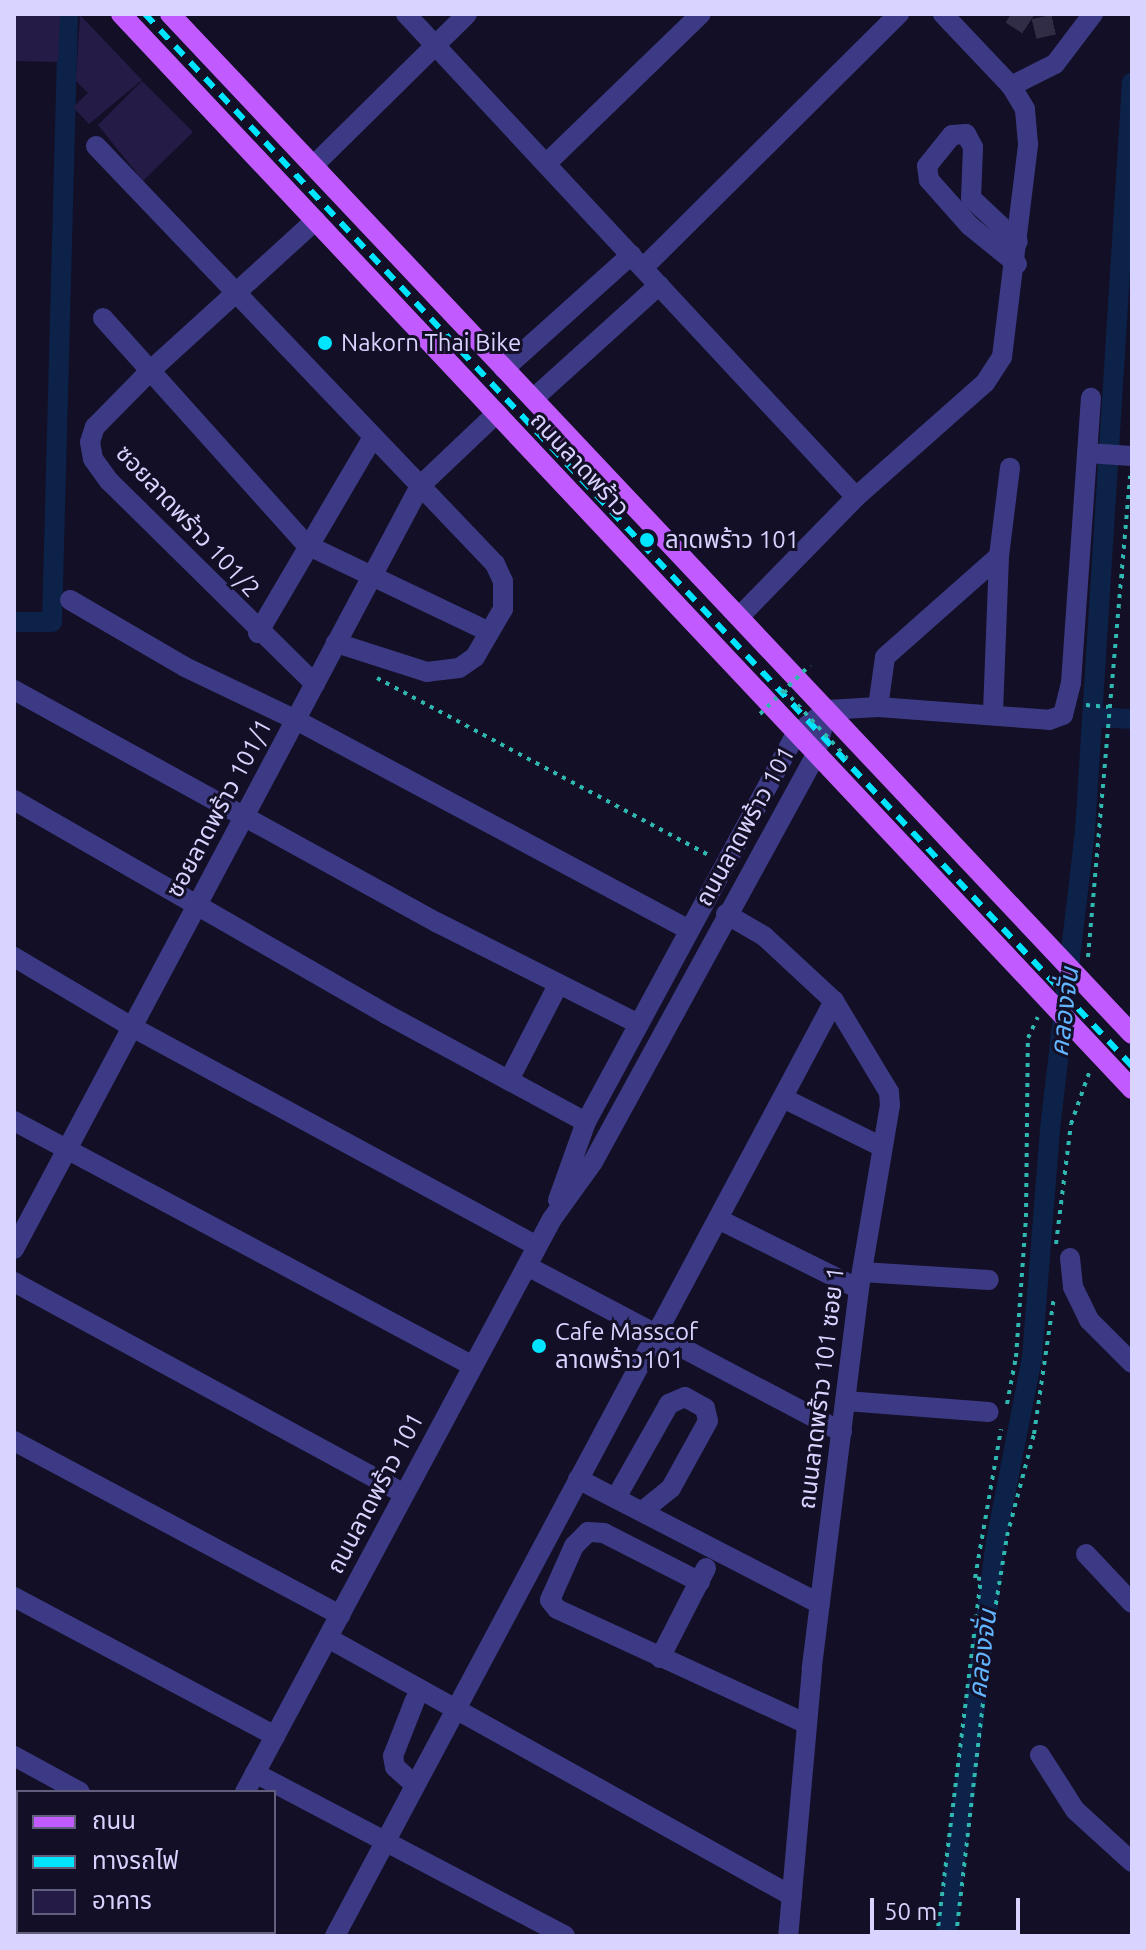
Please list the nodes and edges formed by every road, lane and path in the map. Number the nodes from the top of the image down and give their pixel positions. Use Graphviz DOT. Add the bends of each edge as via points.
graph roads {
  1 [pos="121,14"];
  2 [pos="406,14"];
  3 [pos="467,14"];
  4 [pos="701,14"];
  5 [pos="899,14"];
  6 [pos="943,14"];
  7 [pos="1093,14"];
  8 [pos="173,15"];
  9 [pos="437,44"];
  10 [pos="1011,86"];
  11 [pos="96,146"];
  12 [pos="547,163"];
  13 [pos="313,166"];
  14 [pos="316,220"];
  15 [pos="1018,242"];
  16 [pos="637,261"];
  17 [pos="1017,264"];
  18 [pos="659,285"];
  19 [pos="236,296"];
  20 [pos="103,318"];
  21 [pos="504,369"];
  22 [pos="150,371"];
  23 [pos="1091,398"];
  24 [pos="533,399"];
  25 [pos="497,413"];
  26 [pos="373,437"];
  27 [pos="1090,453"];
  28 [pos="1132,459"];
  29 [pos="1010,468"];
  30 [pos="420,486"];
  31 [pos="856,497"];
  32 [pos="307,545"];
  33 [pos="999,556"];
  34 [pos="1120,576"];
  35 [pos="1132,576"];
  36 [pos="372,578"];
  37 [pos="70,600"];
  38 [pos="739,617"];
  39 [pos="489,632"];
  40 [pos="258,633"];
  41 [pos="336,643"];
  42 [pos="810,665"];
  43 [pos="373,676"];
  44 [pos="315,684"];
  45 [pos="14,690"];
  46 [pos="784,690"];
  47 [pos="1071,703"];
  48 [pos="878,707"];
  49 [pos="1108,707"];
  50 [pos="827,710"];
  51 [pos="760,714"];
  52 [pos="993,715"];
  53 [pos="296,720"];
  54 [pos="795,735"];
  55 [pos="815,757"];
  56 [pos="847,758"];
  57 [pos="14,800"];
  58 [pos="244,817"];
  59 [pos="725,864"];
  60 [pos="198,903"];
  61 [pos="726,914"];
  62 [pos="689,930"];
  63 [pos="14,957"];
  64 [pos="1084,983"];
  65 [pos="558,985"];
  66 [pos="1047,999"];
  67 [pos="834,1001"];
  68 [pos="639,1024"];
  69 [pos="132,1027"];
  70 [pos="1132,1034"];
  71 [pos="1097,1052"];
  72 [pos="509,1080"];
  73 [pos="1132,1089"];
  74 [pos="783,1098"];
  75 [pos="14,1121"];
  76 [pos="586,1122"];
  77 [pos="880,1146"];
  78 [pos="67,1149"];
  79 [pos="552,1219"];
  80 [pos="718,1219"];
  81 [pos="537,1246"];
  82 [pos="14,1249"];
  83 [pos="1063,1254"];
  84 [pos="527,1266"];
  85 [pos="989,1280"];
  86 [pos="860,1281"];
  87 [pos="14,1282"];
  88 [pos="1055,1295"];
  89 [pos="656,1333"];
  90 [pos="1132,1363"];
  91 [pos="473,1366"];
  92 [pos="846,1401"];
  93 [pos="989,1412"];
  94 [pos="842,1432"];
  95 [pos="14,1441"];
  96 [pos="578,1479"];
  97 [pos="404,1494"];
  98 [pos="617,1496"];
  99 [pos="643,1511"];
  100 [pos="662,1520"];
  101 [pos="645,1553"];
  102 [pos="1086,1554"];
  103 [pos="14,1597"];
  104 [pos="1132,1603"];
  105 [pos="820,1604"];
  106 [pos="340,1615"];
  107 [pos="328,1638"];
  108 [pos="660,1658"];
  109 [pos="415,1700"];
  110 [pos="457,1708"];
  111 [pos="807,1724"];
  112 [pos="275,1736"];
  113 [pos="1040,1755"];
  114 [pos="14,1756"];
  115 [pos="255,1773"];
  116 [pos="415,1785"];
  117 [pos="76,1790"];
  118 [pos="246,1790"];
  119 [pos="384,1842"];
  120 [pos="1132,1862"];
  121 [pos="792,1896"];
  122 [pos="335,1936"];
  123 [pos="565,1936"];
  124 [pos="788,1936"];
  125 [pos="937,1936"];
  126 [pos="956,1936"];
  1 -- 14 [label="main road, ถนนลาดพร้าว"];
  2 -- 9 [label="street"];
  3 -- 9 [label="street"];
  4 -- 12 [label="street"];
  5 -- 16 [label="street"];
  6 -- 10 [label="street"];
  7 -- 10 [label="street" via="1055,64"];
  8 -- 13 [label="main road, ถนนลาดพร้าว"];
  9 -- 12 [label="street"];
  9 -- 13 [label="street"];
  10 -- 15 [label="street" via="1025,109 1028,144"];
  11 -- 19 [label="street"];
  12 -- 16 [label="street"];
  13 -- 21 [label="main road, ถนนลาดพร้าว"];
  14 -- 19 [label="street, ซอยลาดพร้าว 101/2"];
  14 -- 25 [label="main road, ถนนลาดพร้าว"];
  15 -- 17 [label="street"];
  15 -- 17 [label="street" via="971,198 973,147 966,134 952,135 927,166 929,180 970,226"];
  16 -- 18 [label="street"];
  16 -- 21 [label="street"];
  17 -- 31 [label="street" via="1002,357 985,383"];
  18 -- 24 [label="street"];
  18 -- 31 [label="street"];
  19 -- 22 [label="street, ซอยลาดพร้าว 101/2"];
  19 -- 26 [label="street"];
  20 -- 22 [label="street"];
  21 -- 24 [label="main road, ถนนลาดพร้าว"];
  22 -- 32 [label="street"];
  22 -- 40 [label="street, ซอยลาดพร้าว 101/2" via="95,427 93,459"];
  23 -- 27 [label="street"];
  24 -- 38 [label="main road, ถนนลาดพร้าว"];
  25 -- 30 [label="street, ซอยลาดพร้าว 101/1"];
  25 -- 54 [label="main road, ถนนลาดพร้าว"];
  26 -- 30 [label="street"];
  26 -- 32 [label="street"];
  27 -- 28 [label="street"];
  27 -- 52 [label="street" via="1069,702 1063,715 1049,720"];
  28 -- 34 [label="path"];
  29 -- 33 [label="street"];
  30 -- 36 [label="street, ซอยลาดพร้าว 101/1"];
  30 -- 39 [label="street" via="495,564 506,596"];
  31 -- 38 [label="street"];
  32 -- 36 [label="street"];
  32 -- 40 [label="street"];
  33 -- 48 [label="street" via="885,657"];
  33 -- 52 [label="street"];
  34 -- 35 [label="path"];
  34 -- 49 [label="path"];
  36 -- 39 [label="street"];
  36 -- 41 [label="street, ซอยลาดพร้าว 101/1"];
  37 -- 53 [label="street" via="185,667"];
  38 -- 50 [label="main road, ถนนลาดพร้าว"];
  39 -- 41 [label="street" via="475,657 443,672 427,672"];
  40 -- 44 [label="street, ซอยลาดพร้าว 101/2"];
  41 -- 44 [label="street, ซอยลาดพร้าว 101/1"];
  42 -- 46 [label="path, bridge"];
  43 -- 59 [label="path"];
  44 -- 53 [label="street, ซอยลาดพร้าว 101/1"];
  45 -- 58 [label="street"];
  46 -- 51 [label="path, bridge"];
  46 -- 56 [label="path, bridge"];
  47 -- 49 [label="path"];
  48 -- 50 [label="street"];
  48 -- 52 [label="street"];
  49 -- 64 [label="path"];
  50 -- 54 [label="street, ถนนลาดพร้าว 101"];
  50 -- 55 [label="street, ถนนลาดพร้าว 101"];
  50 -- 64 [label="main road, ถนนลาดพร้าว"];
  53 -- 58 [label="street, ซอยลาดพร้าว 101/1"];
  53 -- 62 [label="street"];
  54 -- 55 [label="main road, ถนนลาดพร้าว"];
  54 -- 59 [label="street, ถนนลาดพร้าว 101"];
  55 -- 61 [label="street, ถนนลาดพร้าว 101"];
  55 -- 66 [label="main road, ถนนลาดพร้าว"];
  57 -- 60 [label="street"];
  58 -- 60 [label="street, ซอยลาดพร้าว 101/1"];
  58 -- 65 [label="street"];
  59 -- 62 [label="street, ถนนลาดพร้าว 101"];
  60 -- 69 [label="street, ซอยลาดพร้าว 101/1"];
  60 -- 72 [label="street"];
  61 -- 67 [label="street, ถนนลาดพร้าว 101 ซอย 1" via="764,936"];
  61 -- 79 [label="street, ถนนลาดพร้าว 101" via="593,1162"];
  62 -- 68 [label="street, ถนนลาดพร้าว 101"];
  63 -- 69 [label="street"];
  64 -- 70 [label="main road, ถนนลาดพร้าว"];
  65 -- 68 [label="street"];
  65 -- 72 [label="street"];
  66 -- 71 [label="main road, ถนนลาดพร้าว"];
  66 -- 125 [label="path" via="1028,1038 1026,1217 1016,1357 975,1578 981,1579"];
  67 -- 74 [label="street"];
  67 -- 77 [label="street, ถนนลาดพร้าว 101 ซอย 1" via="889,1092"];
  68 -- 76 [label="street, ถนนลาดพร้าว 101"];
  69 -- 78 [label="street, ซอยลาดพร้าว 101/1"];
  69 -- 81 [label="street"];
  71 -- 73 [label="main road, ถนนลาดพร้าว"];
  71 -- 83 [label="path" via="1071,1124"];
  72 -- 76 [label="street"];
  74 -- 77 [label="street"];
  74 -- 80 [label="street"];
  75 -- 78 [label="street"];
  76 -- 79 [label="street, ถนนลาดพร้าว 101"];
  77 -- 86 [label="street, ถนนลาดพร้าว 101 ซอย 1"];
  78 -- 82 [label="street, ซอยลาดพร้าว 101/1"];
  78 -- 91 [label="street"];
  79 -- 81 [label="street, ถนนลาดพร้าว 101"];
  80 -- 86 [label="street"];
  80 -- 89 [label="street"];
  81 -- 84 [label="street, ถนนลาดพร้าว 101"];
  83 -- 90 [label="street" via="1089,1320"];
  84 -- 89 [label="street"];
  84 -- 91 [label="street, ถนนลาดพร้าว 101"];
  85 -- 86 [label="street"];
  86 -- 92 [label="street, ถนนลาดพร้าว 101 ซอย 1"];
  87 -- 97 [label="street"];
  88 -- 126 [label="path" via="1034,1434 1007,1536 991,1634"];
  89 -- 94 [label="street"];
  89 -- 96 [label="street"];
  91 -- 97 [label="street, ถนนลาดพร้าว 101"];
  92 -- 93 [label="street"];
  92 -- 94 [label="street, ถนนลาดพร้าว 101 ซอย 1"];
  94 -- 105 [label="street, ถนนลาดพร้าว 101 ซอย 1"];
  95 -- 106 [label="street"];
  96 -- 98 [label="street"];
  96 -- 110 [label="street"];
  97 -- 106 [label="street, ถนนลาดพร้าว 101"];
  98 -- 99 [label="street"];
  98 -- 99 [label="street" via="669,1404 685,1397 705,1408 708,1421 671,1488"];
  99 -- 100 [label="street"];
  100 -- 101 [label="street"];
  100 -- 105 [label="street"];
  101 -- 108 [label="street" via="703,1575"];
  101 -- 108 [label="street" via="604,1533 588,1532 574,1546 550,1600 557,1609"];
  102 -- 104 [label="street"];
  103 -- 112 [label="street"];
  105 -- 111 [label="street, ถนนลาดพร้าว 101 ซอย 1"];
  106 -- 107 [label="street, ถนนลาดพร้าว 101"];
  107 -- 110 [label="street"];
  107 -- 112 [label="street, ถนนลาดพร้าว 101"];
  108 -- 111 [label="street"];
  109 -- 116 [label="street" via="393,1756 395,1767"];
  110 -- 116 [label="street"];
  110 -- 121 [label="street"];
  111 -- 121 [label="street, ถนนลาดพร้าว 101 ซอย 1"];
  112 -- 115 [label="street, ถนนลาดพร้าว 101"];
  113 -- 120 [label="street" via="1075,1810"];
  114 -- 117 [label="street"];
  115 -- 118 [label="street, ถนนลาดพร้าว 101"];
  115 -- 119 [label="street"];
  116 -- 119 [label="street"];
  119 -- 122 [label="street"];
  119 -- 123 [label="street"];
  121 -- 124 [label="street, ถนนลาดพร้าว 101 ซอย 1"];
}
